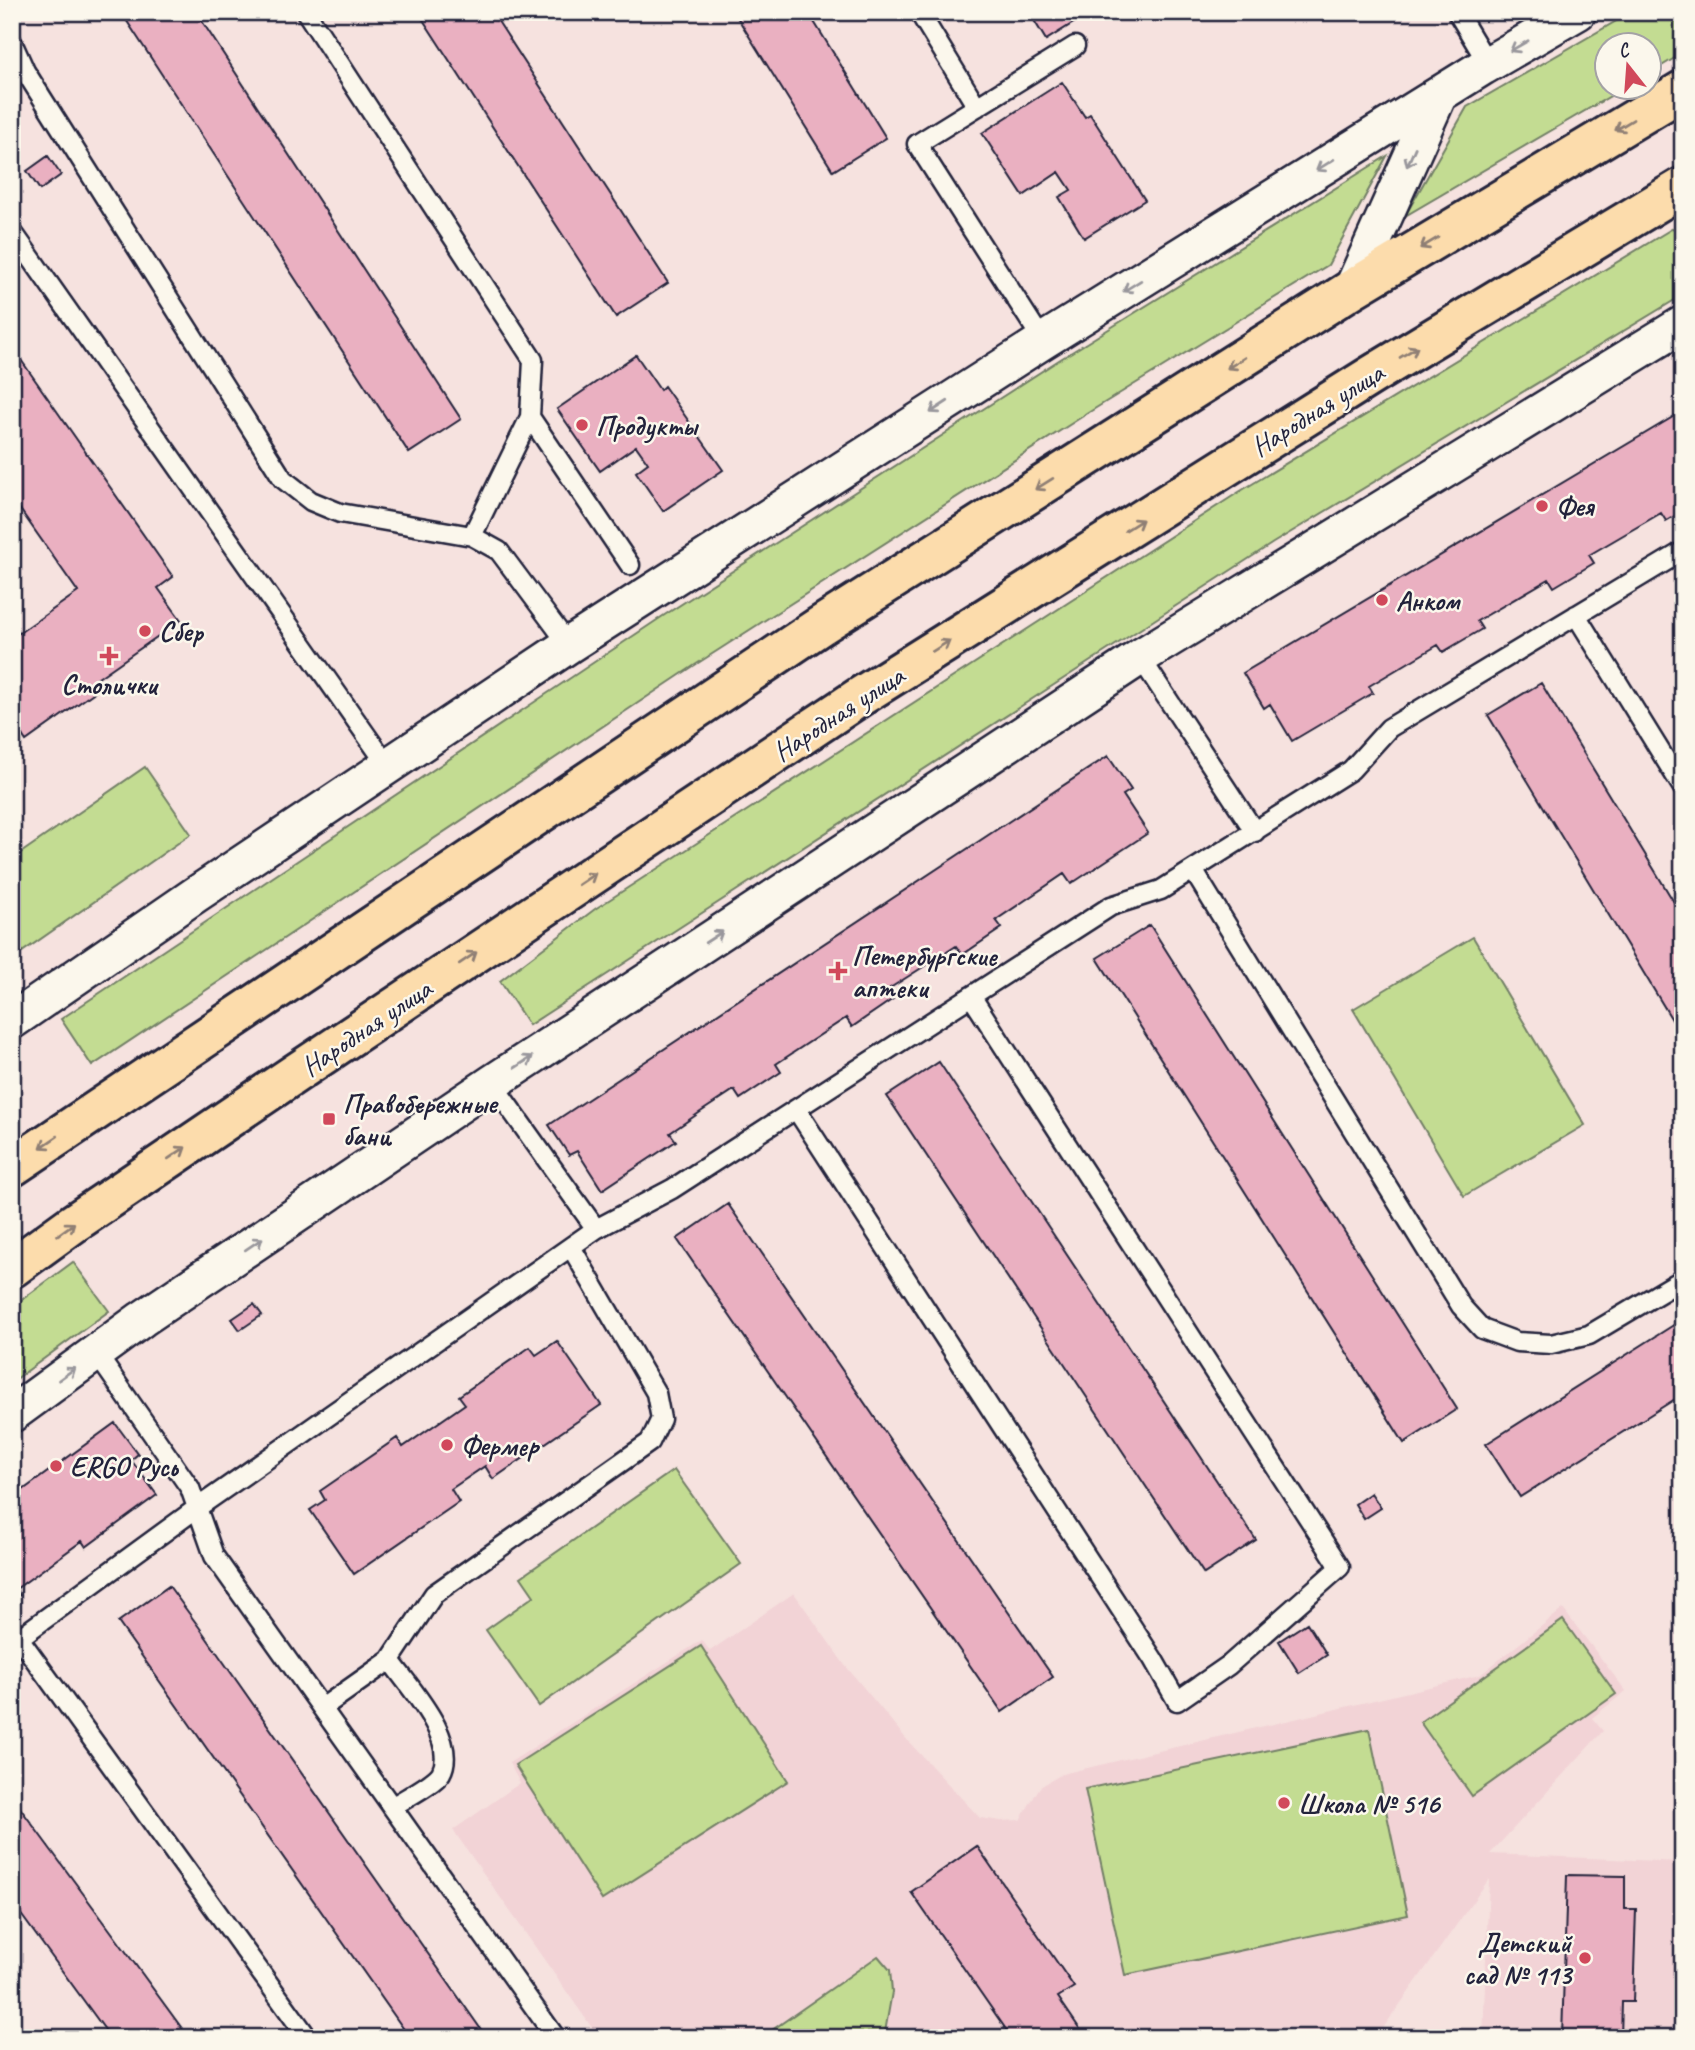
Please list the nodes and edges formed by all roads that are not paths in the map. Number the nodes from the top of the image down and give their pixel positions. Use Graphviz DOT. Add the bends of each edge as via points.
graph roads {
  1 [pos="306,12"];
  2 [pos="919,12"];
  3 [pos="1457,12"];
  4 [pos="1578,12"];
  5 [pos="12,42"];
  6 [pos="1075,46"];
  7 [pos="1488,64"];
  8 [pos="1683,90"];
  9 [pos="1439,94"];
  10 [pos="977,107"];
  11 [pos="1683,187"];
  12 [pos="12,231"];
  13 [pos="1352,289"];
  14 [pos="1683,324"];
  15 [pos="1043,341"];
  16 [pos="530,417"];
  17 [pos="472,536"];
  18 [pos="1683,551"];
  19 [pos="630,565"];
  20 [pos="1576,615"];
  21 [pos="569,645"];
  22 [pos="1140,657"];
  23 [pos="388,766"];
  24 [pos="1683,788"];
  25 [pos="1255,832"];
  26 [pos="1193,870"];
  27 [pos="971,996"];
  28 [pos="12,1021"];
  29 [pos="492,1083"];
  30 [pos="796,1109"];
  31 [pos="12,1167"];
  32 [pos="596,1229"];
  33 [pos="571,1247"];
  34 [pos="12,1268"];
  35 [pos="1683,1279"];
  36 [pos="96,1353"];
  37 [pos="12,1414"];
  38 [pos="197,1508"];
  39 [pos="16,1640"];
  40 [pos="390,1660"];
  41 [pos="322,1708"];
  42 [pos="393,1807"];
  43 [pos="308,2038"];
  44 [pos="556,2038"];
  1 -- 16 [label="lane" via="533,360"];
  2 -- 10 [label="lane"];
  3 -- 7 [label="lane"];
  4 -- 7 [label="street, one-way"];
  5 -- 17 [label="lane" via="25,71 283,479 311,501 340,513"];
  6 -- 10 [label="lane"];
  7 -- 9 [label="street"];
  8 -- 13 [label="main road, one-way"];
  9 -- 13 [label="street, one-way"];
  9 -- 15 [label="street, one-way"];
  10 -- 15 [label="lane" via="917,144"];
  34 -- 11 [label="main road, Народная улица, one-way" via="861,696 1372,375"];
  12 -- 23 [label="lane"];
  13 -- 31 [label="main road, one-way" via="820,626"];
  14 -- 22 [label="street"];
  15 -- 21 [label="street, one-way"];
  16 -- 17 [label="lane"];
  16 -- 19 [label="lane"];
  17 -- 21 [label="lane" via="499,551"];
  18 -- 20 [label="lane"];
  20 -- 24 [label="lane"];
  20 -- 25 [label="lane" via="1389,728 1351,770"];
  21 -- 23 [label="street"];
  22 -- 25 [label="lane"];
  29 -- 22 [label="street, one-way"];
  23 -- 28 [label="street"];
  25 -- 26 [label="lane"];
  26 -- 27 [label="lane" via="1161,890 1111,906"];
  26 -- 35 [label="lane" via="1461,1306 1482,1329 1517,1342 1540,1344 1589,1335"];
  27 -- 30 [label="lane"];
  27 -- 30 [label="lane" via="1340,1567 1230,1665 1177,1701"];
  29 -- 32 [label="lane"];
  36 -- 29 [label="street, one-way"];
  30 -- 32 [label="lane" via="672,1189"];
  32 -- 33 [label="lane"];
  33 -- 38 [label="lane"];
  33 -- 40 [label="lane" via="656,1393 661,1419 650,1441 434,1594"];
  37 -- 36 [label="street, one-way"];
  36 -- 38 [label="lane" via="190,1488"];
  38 -- 39 [label="lane"];
  38 -- 41 [label="lane" via="214,1556"];
  39 -- 43 [label="lane"];
  40 -- 41 [label="lane"];
  40 -- 42 [label="lane" via="441,1732 445,1760 440,1774"];
  41 -- 42 [label="lane"];
  42 -- 44 [label="lane"];
}
